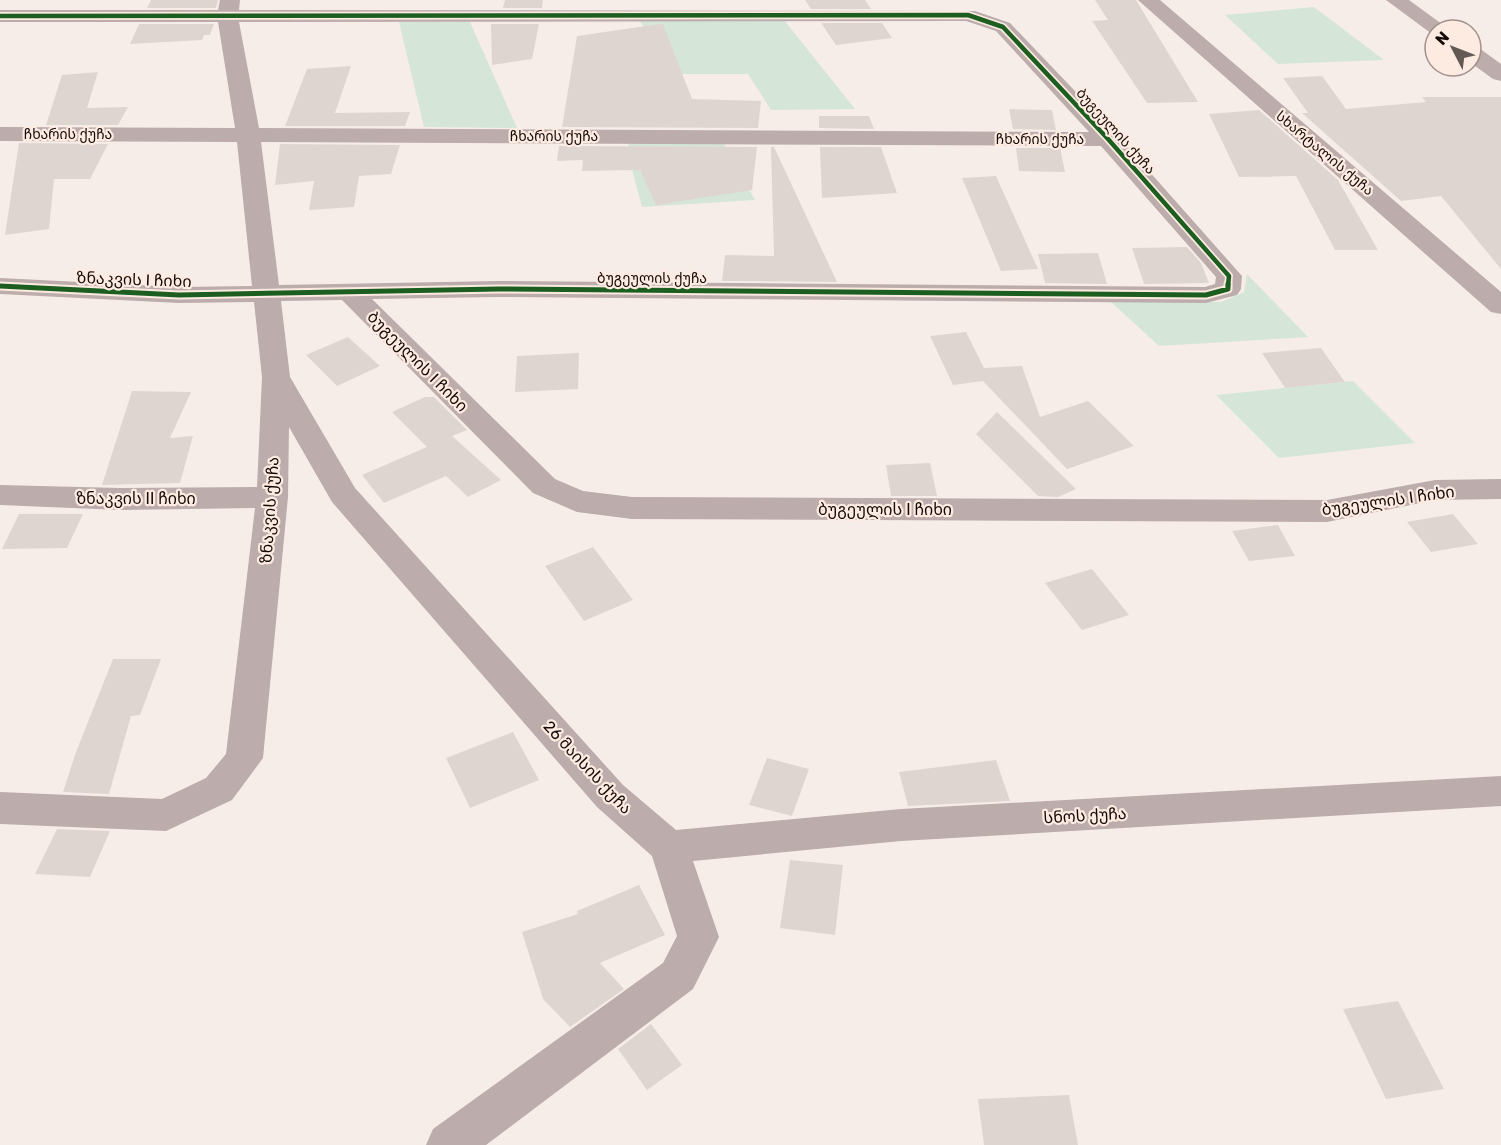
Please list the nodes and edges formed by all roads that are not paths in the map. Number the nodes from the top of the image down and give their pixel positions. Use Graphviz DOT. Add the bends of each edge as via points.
graph roads {
  1 [pos="1148,0"];
  2 [pos="1396,0"];
  3 [pos="228,8"];
  4 [pos="0,15"];
  5 [pos="1423,19"];
  6 [pos="1483,61"];
  7 [pos="1501,74"];
  8 [pos="248,134"];
  9 [pos="0,135"];
  10 [pos="1108,139"];
  11 [pos="0,286"];
  12 [pos="350,293"];
  13 [pos="268,294"];
  14 [pos="1501,306"];
  15 [pos="276,377"];
  16 [pos="1501,489"];
  17 [pos="0,495"];
  18 [pos="272,497"];
  19 [pos="1501,791"];
  20 [pos="0,808"];
  21 [pos="669,847"];
  22 [pos="449,1145"];
  1 -- 14 [label="street, სხარტალის ქუჩა"];
  2 -- 5 [label="street"];
  3 -- 4 [label="street, ბუგეულის ქუჩა"];
  3 -- 8 [label="street, ზნაკვის ქუჩა"];
  3 -- 10 [label="street, ბუგეულის ქუჩა" via="968,15 1003,27"];
  6 -- 7 [label="street"];
  8 -- 9 [label="street, ჩხარის ქუჩა"];
  8 -- 10 [label="street, ჩხარის ქუჩა"];
  8 -- 13 [label="street, ზნაკვის ქუჩა"];
  10 -- 12 [label="street, ბუგეულის ქუჩა" via="1229,276 1228,289 1206,295 499,289"];
  11 -- 13 [label="street, ზნაკვის I ჩიხი" via="179,295"];
  12 -- 13 [label="street, ბუგეულის ქუჩა"];
  12 -- 16 [label="street, ბუგეულის I ჩიხი" via="544,486 577,501 632,508 1327,511 1436,490"];
  13 -- 15 [label="street, ზნაკვის ქუჩა"];
  15 -- 18 [label="street, ზნაკვის ქუჩა"];
  15 -- 21 [label="street, 26 მაისის ქუჩა" via="343,495 610,796"];
  17 -- 18 [label="street, ზნაკვის II ჩიხი" via="120,499"];
  18 -- 20 [label="street, ზნაკვის ქუჩა" via="244,758 219,789 166,815"];
  19 -- 21 [label="street, სნოს ქუჩა" via="901,825"];
  21 -- 22 [label="street" via="698,937 678,976"];
}
